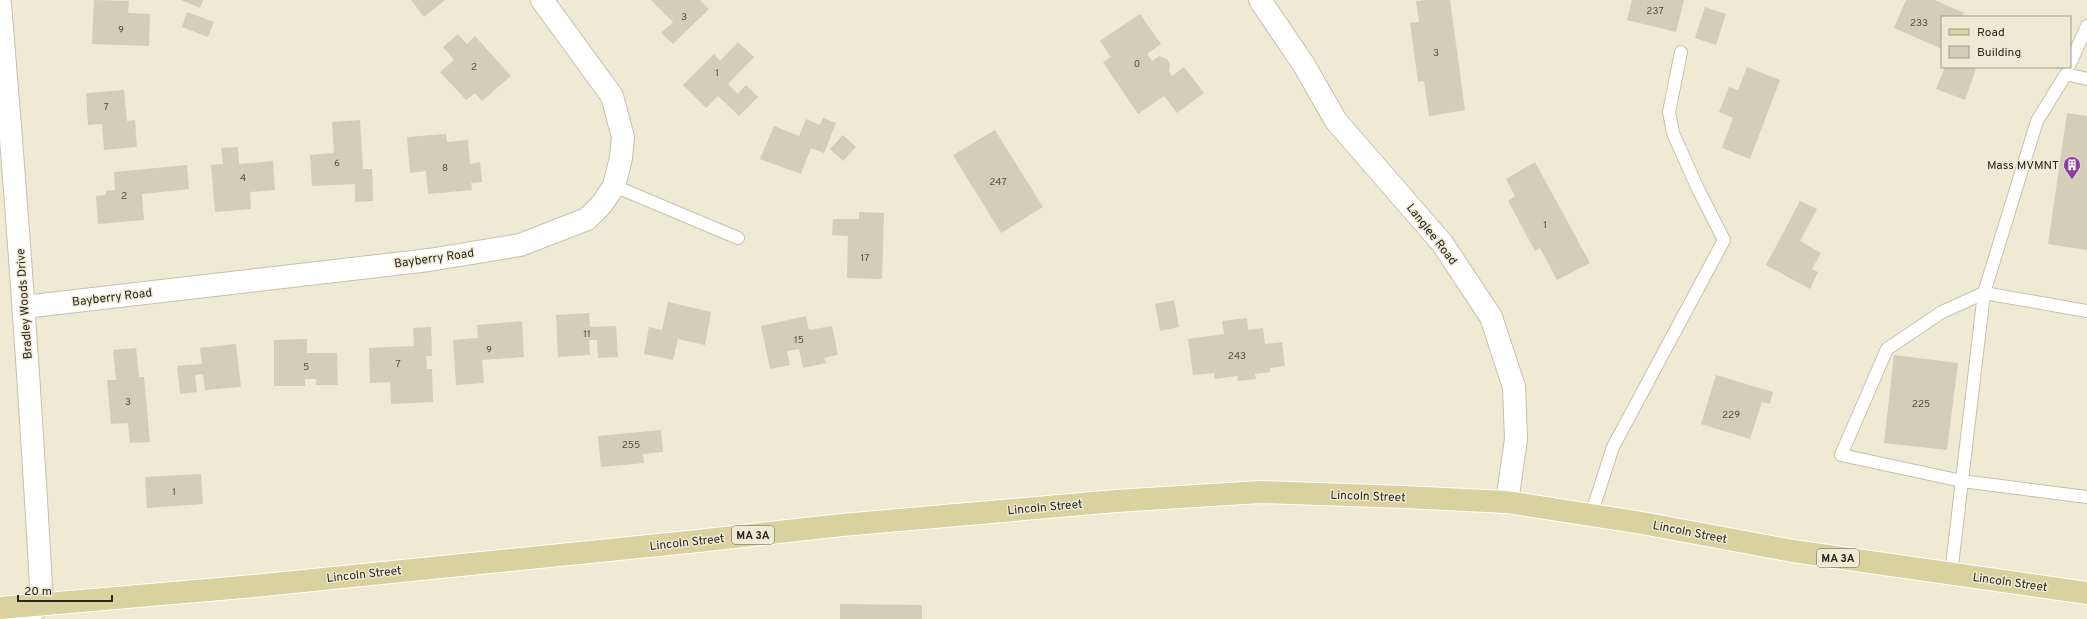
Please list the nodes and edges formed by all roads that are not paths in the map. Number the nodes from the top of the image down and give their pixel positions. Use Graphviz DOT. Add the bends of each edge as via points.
graph roads {
  1 [pos="542,0"];
  2 [pos="1264,2"];
  3 [pos="0,4"];
  4 [pos="2087,26"];
  5 [pos="1681,52"];
  6 [pos="2071,62"];
  7 [pos="2068,69"];
  8 [pos="2087,79"];
  9 [pos="614,186"];
  10 [pos="738,238"];
  11 [pos="1984,293"];
  12 [pos="24,307"];
  13 [pos="2087,311"];
  14 [pos="1962,481"];
  15 [pos="2087,497"];
  16 [pos="1507,502"];
  17 [pos="1591,515"];
  18 [pos="1951,574"];
  19 [pos="2087,593"];
  20 [pos="42,604"];
  21 [pos="0,608"];
  22 [pos="22,619"];
  1 -- 9 [label="street, Bayberry Road" via="612,96 623,137"];
  2 -- 16 [label="street, Langlee Road" via="1270,16 1304,65 1336,121 1442,243 1491,317 1514,387 1516,439"];
  3 -- 12 [label="street, Bradley Woods Drive"];
  4 -- 6 [label="lane"];
  5 -- 17 [label="lane" via="1669,112 1673,133 1724,240 1613,446"];
  7 -- 8 [label="lane"];
  7 -- 11 [label="lane" via="2036,121"];
  9 -- 10 [label="lane"];
  9 -- 12 [label="street, Bayberry Road" via="602,204 587,219 520,245 429,260"];
  11 -- 13 [label="lane"];
  11 -- 14 [label="lane"];
  11 -- 14 [label="lane" via="1942,312 1887,348 1841,455"];
  12 -- 20 [label="street, Bradley Woods Drive"];
  14 -- 15 [label="lane"];
  14 -- 18 [label="lane"];
  16 -- 17 [label="main road, Lincoln Street / MA 3A"];
  16 -- 20 [label="main road, Lincoln Street / MA 3A" via="1260,492 1116,501 842,525 254,586"];
  17 -- 18 [label="main road, Lincoln Street / MA 3A" via="1793,551"];
  18 -- 19 [label="main road, Lincoln Street / MA 3A"];
  20 -- 21 [label="main road, Lincoln Street / MA 3A"];
  20 -- 22 [label="street"];
}
